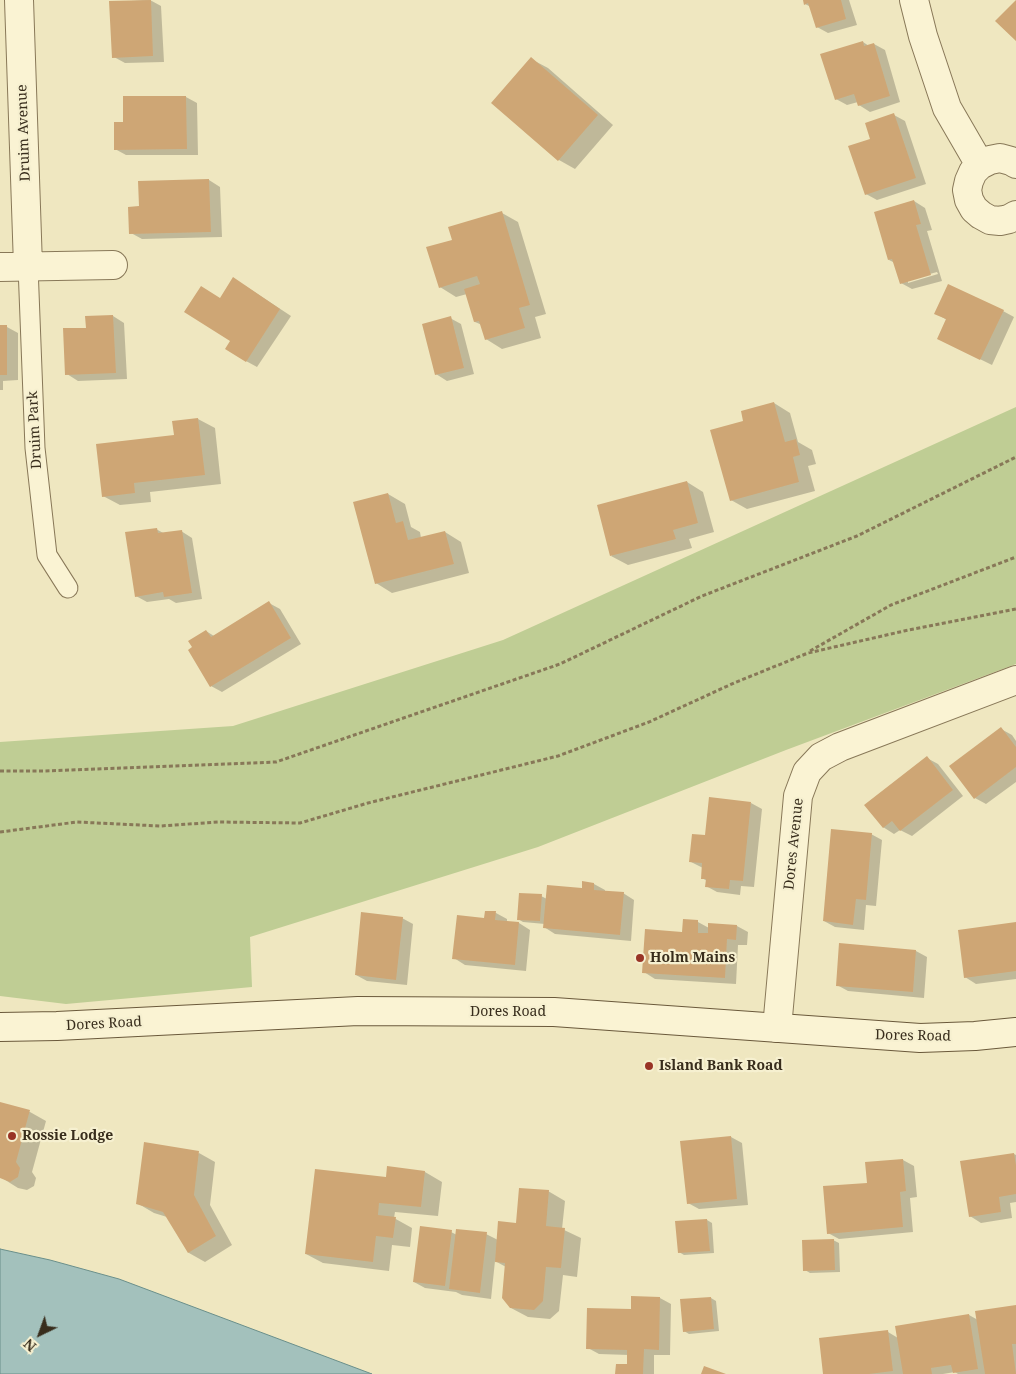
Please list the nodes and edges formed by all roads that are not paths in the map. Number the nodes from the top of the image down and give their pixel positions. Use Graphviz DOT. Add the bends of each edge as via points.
graph roads {
  1 [pos="19,0"];
  2 [pos="914,0"];
  3 [pos="1016,164"];
  4 [pos="980,165"];
  5 [pos="1016,216"];
  6 [pos="113,265"];
  7 [pos="28,266"];
  8 [pos="0,267"];
  9 [pos="68,588"];
  10 [pos="1016,680"];
  11 [pos="0,1027"];
  12 [pos="777,1028"];
  13 [pos="1016,1032"];
  1 -- 7 [label="street, Druim Avenue"];
  2 -- 4 [label="street" via="947,108"];
  3 -- 4 [label="street" via="1000,158"];
  4 -- 5 [label="street" via="969,181 969,200 974,209 990,220 1000,221"];
  6 -- 7 [label="street"];
  7 -- 8 [label="street"];
  7 -- 9 [label="lane, Druim Park" via="35,448 47,555"];
  10 -- 12 [label="street, Dores Avenue" via="840,747 820,757 806,772 798,796"];
  11 -- 12 [label="street, Dores Road" via="368,1011 554,1012"];
  12 -- 13 [label="street, Dores Road" via="920,1038"];
}
